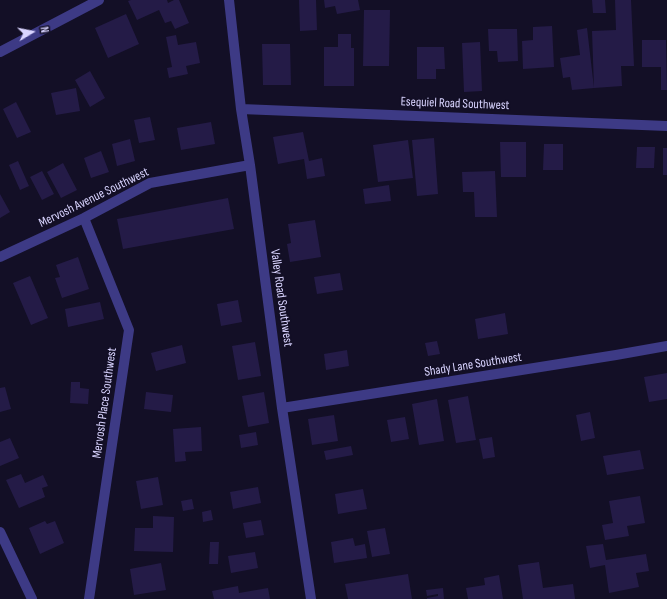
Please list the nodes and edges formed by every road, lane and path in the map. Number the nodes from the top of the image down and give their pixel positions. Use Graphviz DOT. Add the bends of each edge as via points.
graph roads {
  1 [pos="99,0"];
  2 [pos="228,0"];
  3 [pos="0,52"];
  4 [pos="241,109"];
  5 [pos="667,126"];
  6 [pos="250,165"];
  7 [pos="84,218"];
  8 [pos="0,257"];
  9 [pos="667,346"];
  10 [pos="282,408"];
  11 [pos="0,532"];
  12 [pos="32,599"];
  13 [pos="89,599"];
  14 [pos="311,599"];
  1 -- 3 [label="street"];
  2 -- 4 [label="street, Valley Road Southwest"];
  4 -- 5 [label="street, Esequiel Road Southwest"];
  4 -- 6 [label="street, Valley Road Southwest"];
  6 -- 7 [label="street, Mervosh Avenue Southwest" via="150,183"];
  6 -- 10 [label="street, Valley Road Southwest"];
  7 -- 8 [label="street, Mervosh Avenue Southwest"];
  7 -- 13 [label="street, Mervosh Place Southwest" via="129,330"];
  9 -- 10 [label="street, Shady Lane Southwest"];
  10 -- 14 [label="street, Valley Road Southwest"];
  11 -- 12 [label="street"];
}
